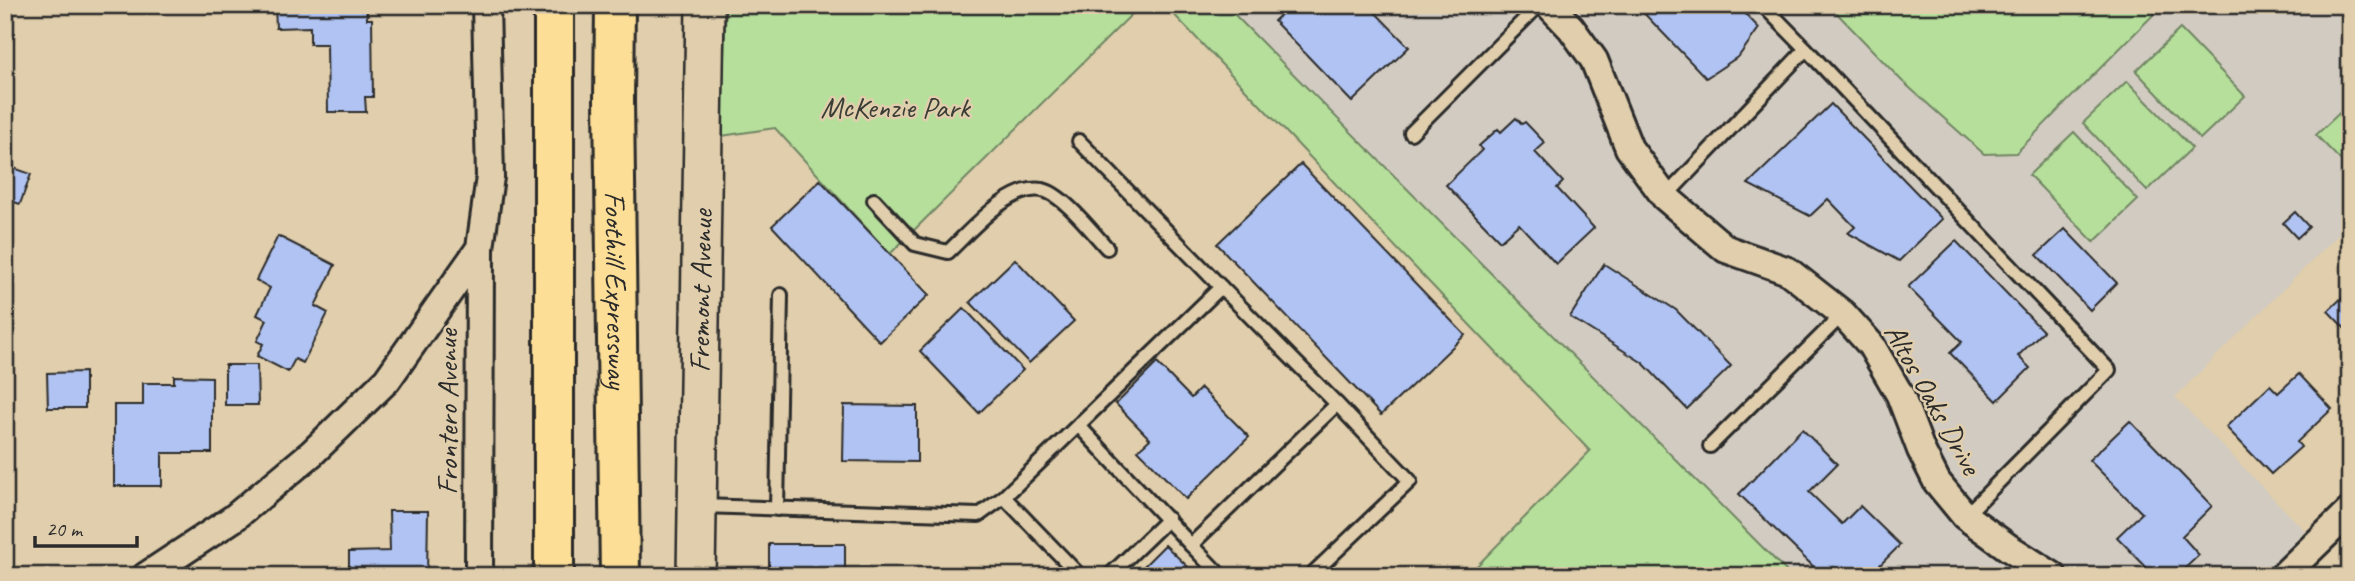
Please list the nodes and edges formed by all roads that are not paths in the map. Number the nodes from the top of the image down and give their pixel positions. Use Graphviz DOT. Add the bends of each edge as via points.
graph roads {
  1 [pos="486,5"];
  2 [pos="554,5"];
  3 [pos="615,5"];
  4 [pos="705,5"];
  5 [pos="1539,5"];
  6 [pos="1549,5"];
  7 [pos="1763,5"];
  8 [pos="1806,49"];
  9 [pos="1411,133"];
  10 [pos="1079,141"];
  11 [pos="1665,197"];
  12 [pos="874,201"];
  13 [pos="480,248"];
  14 [pos="1107,248"];
  15 [pos="1221,286"];
  16 [pos="781,295"];
  17 [pos="1843,314"];
  18 [pos="1337,404"];
  19 [pos="1078,425"];
  20 [pos="1710,446"];
  21 [pos="1004,496"];
  22 [pos="697,506"];
  23 [pos="777,509"];
  24 [pos="2350,511"];
  25 [pos="1965,516"];
  26 [pos="1168,519"];
  27 [pos="1191,545"];
  28 [pos="146,576"];
  29 [pos="479,576"];
  30 [pos="554,576"];
  31 [pos="620,576"];
  32 [pos="696,576"];
  33 [pos="1080,576"];
  34 [pos="1109,576"];
  35 [pos="1221,576"];
  36 [pos="1310,576"];
  37 [pos="2053,576"];
  38 [pos="2283,576"];
  1 -- 13 [label="street, Frontero Avenue" via="490,177"];
  2 -- 30 [label="highway, Foothill Expressway"];
  3 -- 31 [label="highway, Foothill Expressway"];
  4 -- 22 [label="street, Fremont Avenue"];
  5 -- 9 [label="lane"];
  6 -- 11 [label="street, Altos Oaks Drive" via="1594,60 1629,148"];
  7 -- 8 [label="lane"];
  8 -- 11 [label="lane"];
  8 -- 25 [label="lane" via="2109,370"];
  10 -- 15 [label="lane"];
  11 -- 17 [label="street, Altos Oaks Drive" via="1726,249 1788,271"];
  12 -- 14 [label="lane" via="915,244 948,252 994,207 1025,192 1042,190 1056,197"];
  13 -- 28 [label="street" via="387,380 350,417 234,518"];
  13 -- 29 [label="street, Frontero Avenue"];
  15 -- 18 [label="lane"];
  15 -- 19 [label="lane"];
  16 -- 23 [label="lane"];
  17 -- 20 [label="lane"];
  17 -- 25 [label="street, Altos Oaks Drive" via="1871,345 1900,395 1937,482"];
  18 -- 27 [label="lane"];
  18 -- 36 [label="lane" via="1410,481"];
  19 -- 21 [label="lane"];
  19 -- 26 [label="lane"];
  21 -- 23 [label="lane" via="979,515"];
  21 -- 33 [label="lane"];
  22 -- 23 [label="lane"];
  22 -- 32 [label="street, Fremont Avenue"];
  24 -- 38 [label="street"];
  25 -- 37 [label="street, Altos Oaks Drive"];
  26 -- 27 [label="lane"];
  26 -- 34 [label="lane"];
  27 -- 35 [label="lane"];
}
